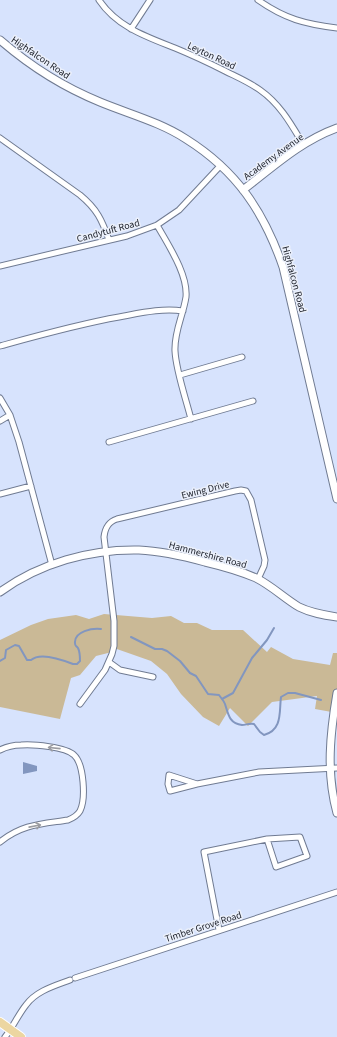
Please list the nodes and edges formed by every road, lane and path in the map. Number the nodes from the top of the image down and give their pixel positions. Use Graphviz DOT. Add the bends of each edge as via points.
graph roads {
  1 [pos="99,0"];
  2 [pos="150,0"];
  3 [pos="258,0"];
  4 [pos="337,28"];
  5 [pos="131,29"];
  6 [pos="0,40"];
  7 [pos="337,128"];
  8 [pos="0,138"];
  9 [pos="304,144"];
  10 [pos="221,165"];
  11 [pos="243,190"];
  12 [pos="157,225"];
  13 [pos="109,240"];
  14 [pos="0,266"];
  15 [pos="183,311"];
  16 [pos="0,346"];
  17 [pos="242,356"];
  18 [pos="180,375"];
  19 [pos="0,398"];
  20 [pos="253,401"];
  21 [pos="10,415"];
  22 [pos="191,419"];
  23 [pos="0,421"];
  24 [pos="109,442"];
  25 [pos="30,486"];
  26 [pos="0,494"];
  27 [pos="337,499"];
  28 [pos="105,552"];
  29 [pos="52,564"];
  30 [pos="258,579"];
  31 [pos="0,592"];
  32 [pos="337,617"];
  33 [pos="109,662"];
  34 [pos="153,677"];
  35 [pos="337,693"];
  36 [pos="80,704"];
  37 [pos="0,750"];
  38 [pos="333,768"];
  39 [pos="197,784"];
  40 [pos="337,813"];
  41 [pos="267,839"];
  42 [pos="0,842"];
  43 [pos="337,892"];
  44 [pos="219,930"];
  45 [pos="0,1022"];
  46 [pos="8,1035"];
  47 [pos="21,1037"];
  1 -- 5 [label="street, Leyton Road" via="111,14"];
  2 -- 5 [label="street"];
  3 -- 4 [label="street" via="278,13 303,23"];
  5 -- 9 [label="street, Leyton Road" via="211,64 260,90 285,114"];
  6 -- 10 [label="street, Highfalcon Road" via="55,80 100,102 169,130 186,139"];
  7 -- 9 [label="street, Academy Avenue"];
  8 -- 13 [label="street" via="90,203 104,223"];
  9 -- 11 [label="street, Academy Avenue"];
  10 -- 11 [label="street, Highfalcon Road"];
  10 -- 12 [label="street, Candytuft Road" via="184,205"];
  11 -- 27 [label="street, Highfalcon Road" via="266,224 283,267"];
  12 -- 13 [label="street, Candytuft Road"];
  12 -- 15 [label="street" via="183,276 186,291"];
  13 -- 14 [label="street, Candytuft Road"];
  15 -- 16 [label="street" via="169,309 146,312 57,330"];
  15 -- 18 [label="street" via="175,341"];
  17 -- 18 [label="street"];
  18 -- 22 [label="street"];
  19 -- 21 [label="street"];
  20 -- 22 [label="street"];
  21 -- 23 [label="street"];
  21 -- 25 [label="street"];
  22 -- 24 [label="street"];
  25 -- 26 [label="street"];
  25 -- 29 [label="street"];
  28 -- 29 [label="street, Hammershire Road"];
  28 -- 30 [label="street, Hammershire Road" via="140,550 174,554"];
  28 -- 30 [label="street, Ewing Drive" via="104,532 112,521 241,490 246,491 252,500 265,560"];
  28 -- 33 [label="street" via="114,631 114,646"];
  29 -- 31 [label="street, Hammershire Road"];
  30 -- 32 [label="street, Hammershire Road" via="300,607 318,614"];
  33 -- 34 [label="street" via="120,670"];
  33 -- 36 [label="street"];
  35 -- 38 [label="street" via="330,736"];
  42 -- 37 [label="street, one-way" via="19,829 75,817 82,807 83,799 80,763 69,751 21,745"];
  38 -- 39 [label="street" via="259,772"];
  38 -- 40 [label="street" via="331,787"];
  39 -- 39 [label="street" via="190,782 169,775 170,791"];
  41 -- 41 [label="street" via="300,837 307,856 276,867"];
  41 -- 44 [label="street" via="204,852"];
  43 -- 44 [label="street, Timber Grove Road"];
  44 -- 46 [label="street, Timber Grove Road" via="44,990 26,1004"];
  45 -- 46 [label="main road"];
  46 -- 47 [label="main road"];
}
